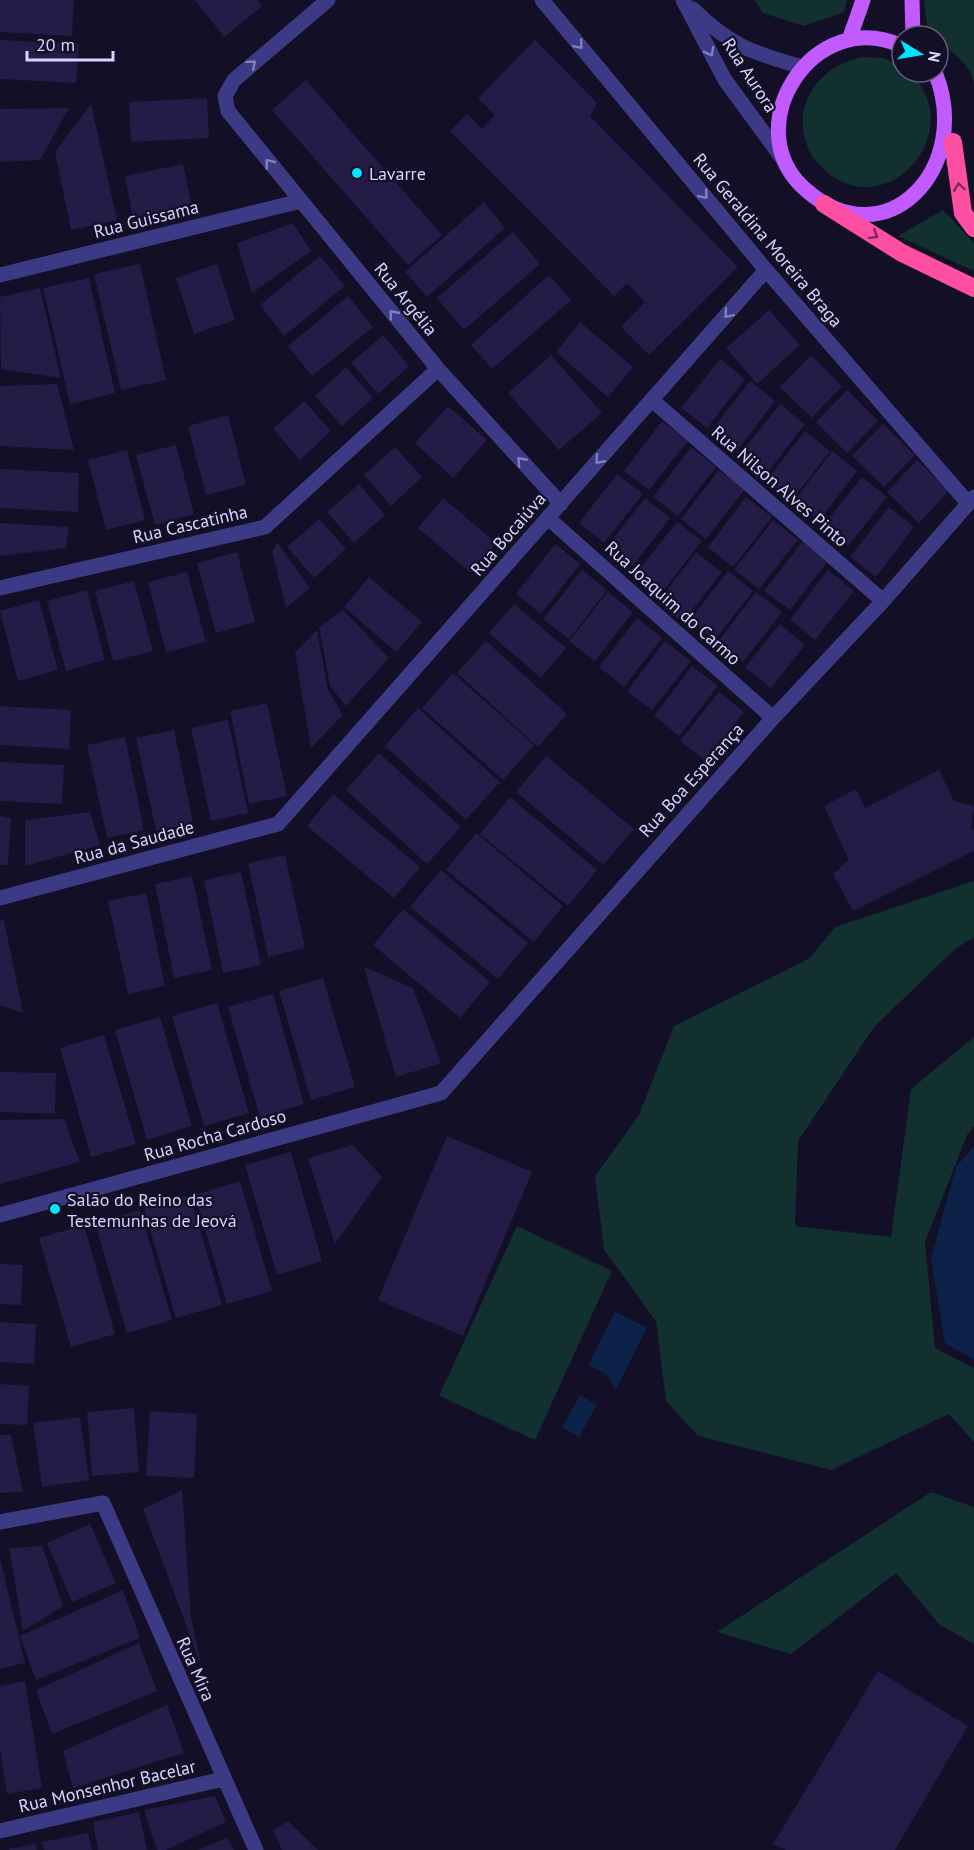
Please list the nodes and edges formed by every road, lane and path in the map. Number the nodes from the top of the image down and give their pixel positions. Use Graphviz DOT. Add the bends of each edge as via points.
graph roads {
  1 [pos="328,0"];
  2 [pos="542,0"];
  3 [pos="684,0"];
  4 [pos="863,0"];
  5 [pos="912,0"];
  6 [pos="913,24"];
  7 [pos="849,40"];
  8 [pos="890,43"];
  9 [pos="802,67"];
  10 [pos="943,84"];
  11 [pos="953,142"];
  12 [pos="789,168"];
  13 [pos="301,201"];
  14 [pos="824,204"];
  15 [pos="974,228"];
  16 [pos="766,270"];
  17 [pos="0,275"];
  18 [pos="974,288"];
  19 [pos="438,369"];
  20 [pos="652,400"];
  21 [pos="971,500"];
  22 [pos="561,504"];
  23 [pos="548,518"];
  24 [pos="0,588"];
  25 [pos="883,601"];
  26 [pos="773,718"];
  27 [pos="278,824"];
  28 [pos="0,898"];
  29 [pos="441,1093"];
  30 [pos="0,1215"];
  31 [pos="0,1522"];
  32 [pos="223,1779"];
  33 [pos="0,1831"];
  34 [pos="256,1850"];
  13 -- 1 [label="street, Rua Argélia, one-way" via="228,111 225,96 234,80"];
  2 -- 16 [label="street, Rua Geraldina Moreira Braga, one-way"];
  3 -- 9 [label="street, Rua Aurora" via="708,25 744,50"];
  3 -- 12 [label="street, Rua Aurora, one-way" via="725,80"];
  4 -- 7 [label="main road"];
  5 -- 6 [label="main road"];
  7 -- 8 [label="main road"];
  7 -- 9 [label="main road" via="823,50"];
  9 -- 12 [label="main road" via="787,90 779,115 780,142"];
  10 -- 11 [label="main road" via="954,115"];
  11 -- 14 [label="main road" via="944,168 927,190 905,206 869,214 850,213"];
  15 -- 11 [label="highway, one-way" via="963,213"];
  12 -- 14 [label="main road" via="804,189"];
  13 -- 17 [label="street, Rua Guissama"];
  19 -- 13 [label="street, Rua Argélia, one-way"];
  14 -- 18 [label="highway, one-way" via="902,253"];
  16 -- 20 [label="street, Rua Bocaiúva, one-way"];
  16 -- 21 [label="street, Rua Geraldina Moreira Braga"];
  22 -- 19 [label="street, Rua Argélia, one-way"];
  19 -- 24 [label="street, Rua Cascatinha" via="265,527"];
  20 -- 22 [label="street, Rua Bocaiúva, one-way"];
  20 -- 25 [label="street, Rua Nilson Alves Pinto"];
  21 -- 25 [label="street, Rua Boa Esperança"];
  22 -- 23 [label="street, Rua Bocaiúva"];
  23 -- 26 [label="street, Rua Joaquim do Carmo"];
  23 -- 27 [label="street, Rua Bocaiúva"];
  25 -- 26 [label="street, Rua Boa Esperança"];
  26 -- 29 [label="street, Rua Boa Esperança"];
  27 -- 28 [label="street, Rua da Saudade"];
  29 -- 30 [label="street, Rua Rocha Cardoso"];
  31 -- 32 [label="street, Rua Mira" via="103,1503"];
  32 -- 33 [label="street, Rua Monsenhor Bacelar"];
  32 -- 34 [label="street, Rua Mira"];
}
